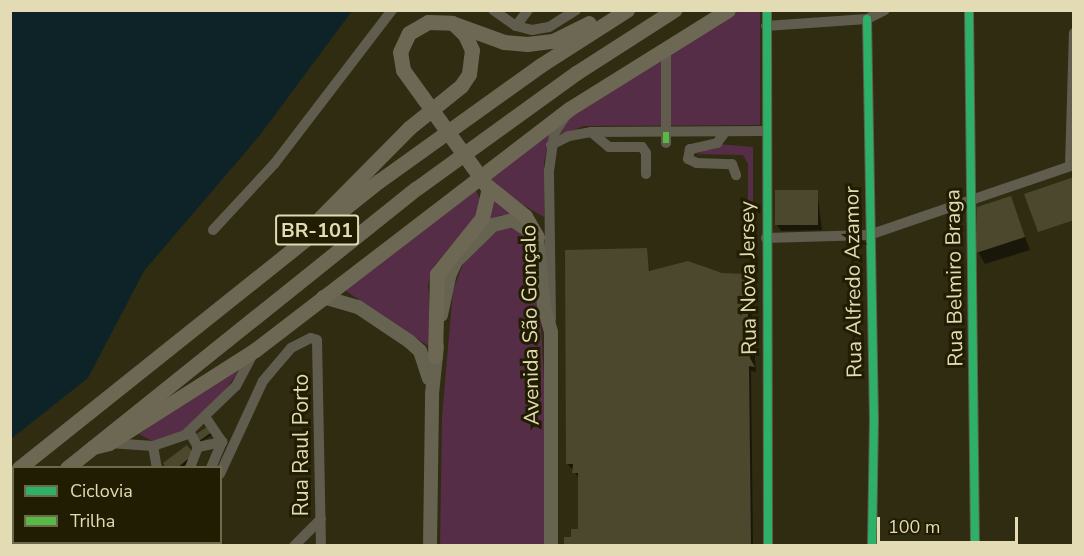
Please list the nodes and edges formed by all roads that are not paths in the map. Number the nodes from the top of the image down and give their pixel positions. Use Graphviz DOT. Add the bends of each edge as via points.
graph roads {
  1 [pos="392,10"];
  2 [pos="493,10"];
  3 [pos="528,10"];
  4 [pos="576,10"];
  5 [pos="610,10"];
  6 [pos="627,10"];
  7 [pos="674,10"];
  8 [pos="728,10"];
  9 [pos="767,10"];
  10 [pos="816,10"];
  11 [pos="885,10"];
  12 [pos="969,10"];
  13 [pos="867,19"];
  14 [pos="822,22"];
  15 [pos="452,23"];
  16 [pos="516,26"];
  17 [pos="766,26"];
  18 [pos="1074,33"];
  19 [pos="666,49"];
  20 [pos="569,109"];
  21 [pos="591,132"];
  22 [pos="725,132"];
  23 [pos="764,132"];
  24 [pos="666,138"];
  25 [pos="552,145"];
  26 [pos="1072,166"];
  27 [pos="646,174"];
  28 [pos="736,174"];
  29 [pos="487,187"];
  30 [pos="970,202"];
  31 [pos="213,230"];
  32 [pos="869,235"];
  33 [pos="537,237"];
  34 [pos="766,238"];
  35 [pos="292,249"];
  36 [pos="323,297"];
  37 [pos="551,332"];
  38 [pos="255,350"];
  39 [pos="435,356"];
  40 [pos="236,386"];
  41 [pos="258,390"];
  42 [pos="432,394"];
  43 [pos="206,418"];
  44 [pos="189,431"];
  45 [pos="222,442"];
  46 [pos="109,443"];
  47 [pos="150,445"];
  48 [pos="93,447"];
  49 [pos="198,447"];
  50 [pos="21,466"];
  51 [pos="70,466"];
  52 [pos="150,466"];
  53 [pos="156,466"];
  54 [pos="191,466"];
  55 [pos="212,466"];
  56 [pos="222,470"];
  57 [pos="321,519"];
  58 [pos="298,545"];
  59 [pos="321,546"];
  60 [pos="430,546"];
  61 [pos="551,546"];
  62 [pos="768,546"];
  63 [pos="872,546"];
  64 [pos="975,546"];
  1 -- 31 [label="street" via="275,163"];
  2 -- 16 [label="street"];
  3 -- 16 [label="street"];
  4 -- 16 [label="street" via="541,29"];
  5 -- 15 [label="highway" via="568,34 541,43 504,42"];
  6 -- 35 [label="highway, BR-101" via="485,104"];
  7 -- 48 [label="highway, BR-101" via="576,73 417,188"];
  8 -- 19 [label="highway"];
  9 -- 17 [label="street, Rua Nova Jersey"];
  10 -- 14 [label="street"];
  11 -- 13 [label="street"];
  12 -- 30 [label="street, Rua Belmiro Braga"];
  13 -- 14 [label="street"];
  13 -- 32 [label="street, Rua Alfredo Azamor"];
  14 -- 17 [label="street"];
  15 -- 29 [label="highway" via="428,22 404,41 403,70"];
  15 -- 35 [label="highway" via="465,34 472,50 471,68 461,86 409,128"];
  17 -- 23 [label="street, Rua Nova Jersey"];
  18 -- 26 [label="street"];
  19 -- 20 [label="highway"];
  19 -- 24 [label="street"];
  20 -- 25 [label="street, Avenida São Gonçalo"];
  20 -- 36 [label="highway"];
  21 -- 24 [label="street"];
  21 -- 25 [label="street" via="568,136"];
  21 -- 27 [label="street" via="602,146 642,147 646,153"];
  22 -- 23 [label="street"];
  22 -- 24 [label="street"];
  22 -- 28 [label="street" via="717,143 690,149 687,159 697,164 732,164"];
  23 -- 34 [label="street, Rua Nova Jersey"];
  25 -- 37 [label="street, Avenida São Gonçalo"];
  26 -- 30 [label="street"];
  29 -- 33 [label="highway" via="525,216"];
  29 -- 39 [label="highway" via="482,218 437,274"];
  30 -- 32 [label="street"];
  30 -- 64 [label="street, Rua Belmiro Braga"];
  32 -- 34 [label="street"];
  32 -- 63 [label="street, Rua Alfredo Azamor" via="874,419"];
  33 -- 37 [label="main road" via="544,306"];
  33 -- 39 [label="main road" via="522,223 504,221 474,241 448,276"];
  34 -- 62 [label="street, Rua Nova Jersey"];
  35 -- 50 [label="highway, BR-101"];
  36 -- 38 [label="highway"];
  36 -- 42 [label="main road" via="358,307 409,341 425,363"];
  37 -- 61 [label="main road, Avenida São Gonçalo"];
  38 -- 40 [label="street"];
  38 -- 46 [label="highway"];
  39 -- 42 [label="main road"];
  40 -- 41 [label="street"];
  40 -- 43 [label="street"];
  41 -- 56 [label="street"];
  41 -- 57 [label="street, Rua Raul Porto" via="291,348 311,338 320,344"];
  42 -- 60 [label="main road"];
  43 -- 44 [label="street"];
  43 -- 45 [label="street"];
  44 -- 47 [label="street" via="168,443"];
  44 -- 49 [label="street"];
  45 -- 49 [label="street"];
  45 -- 55 [label="street"];
  46 -- 47 [label="street"];
  46 -- 48 [label="highway"];
  47 -- 52 [label="street"];
  47 -- 53 [label="street"];
  48 -- 51 [label="highway, BR-101"];
  49 -- 54 [label="street"];
  57 -- 58 [label="street"];
  57 -- 59 [label="street, Rua Raul Porto"];
}
